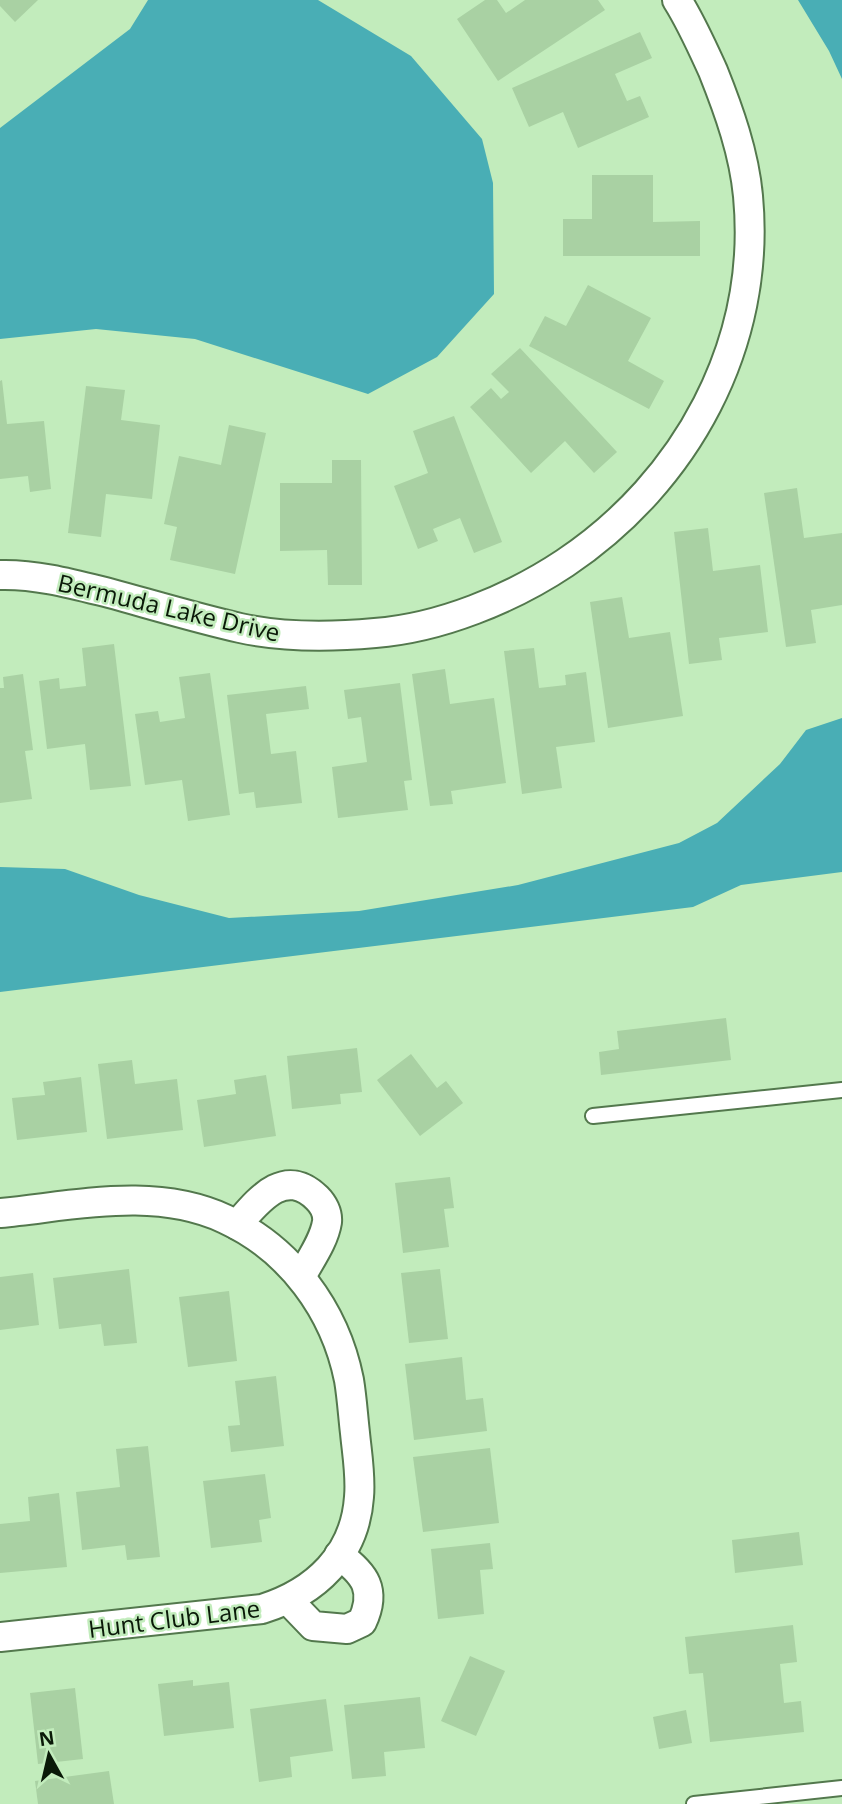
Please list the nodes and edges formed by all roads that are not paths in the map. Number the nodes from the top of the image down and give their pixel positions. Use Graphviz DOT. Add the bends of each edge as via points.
graph roads {
  1 [pos="677,0"];
  2 [pos="0,575"];
  3 [pos="842,1090"];
  4 [pos="593,1116"];
  5 [pos="0,1213"];
  6 [pos="237,1225"];
  7 [pos="301,1277"];
  8 [pos="339,1555"];
  9 [pos="288,1600"];
  10 [pos="0,1637"];
  11 [pos="842,1788"];
  12 [pos="694,1804"];
  1 -- 2 [label="street, Bermuda Lake Drive" via="704,50 739,147 750,243 745,292 719,384 696,428 634,508 589,547 540,579 450,618 379,633 321,636 243,628 58,580"];
  3 -- 4 [label="lane"];
  5 -- 6 [label="street, Hunt Club Lane" via="135,1200 203,1210"];
  6 -- 7 [label="street, Hunt Club Lane" via="268,1245"];
  6 -- 7 [label="street" via="276,1187 293,1185 310,1191 322,1203 328,1219"];
  7 -- 8 [label="street, Hunt Club Lane" via="337,1336 349,1381 359,1496 350,1536"];
  8 -- 9 [label="street, Hunt Club Lane" via="318,1581"];
  8 -- 9 [label="street" via="357,1568 368,1585 369,1607 362,1622 347,1629 313,1626"];
  9 -- 10 [label="street, Hunt Club Lane" via="262,1609"];
  11 -- 12 [label="lane"];
}
